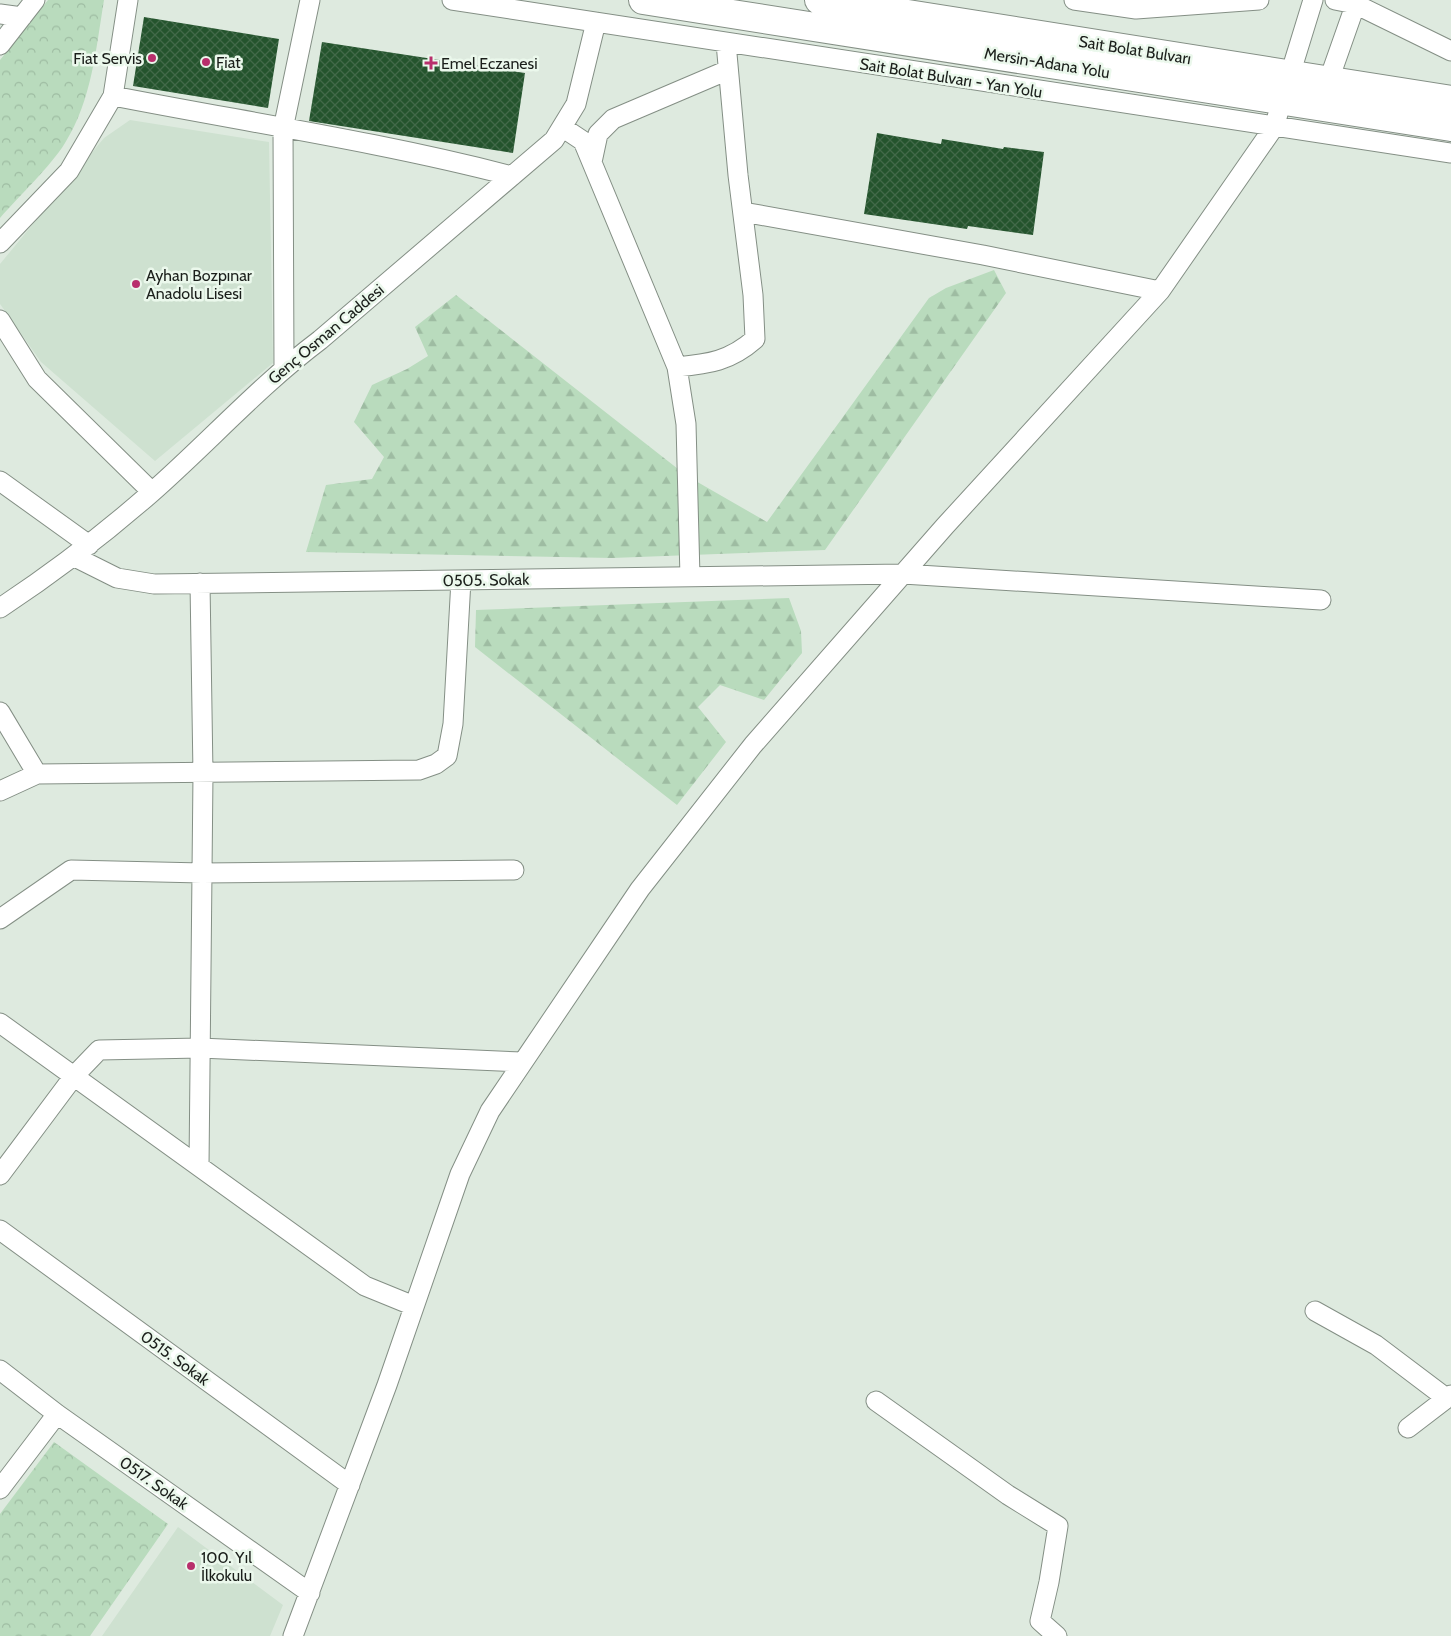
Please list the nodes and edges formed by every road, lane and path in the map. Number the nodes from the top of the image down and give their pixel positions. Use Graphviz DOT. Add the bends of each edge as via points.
graph roads {
  1 [pos="34,0"];
  2 [pos="128,0"];
  3 [pos="310,0"];
  4 [pos="452,0"];
  5 [pos="643,0"];
  6 [pos="819,0"];
  7 [pos="1074,0"];
  8 [pos="1259,0"];
  9 [pos="1313,0"];
  10 [pos="1335,0"];
  11 [pos="1356,2"];
  12 [pos="1139,4"];
  13 [pos="0,14"];
  14 [pos="22,17"];
  15 [pos="596,22"];
  16 [pos="726,43"];
  17 [pos="0,45"];
  18 [pos="1451,51"];
  19 [pos="728,70"];
  20 [pos="1291,74"];
  21 [pos="1329,80"];
  22 [pos="113,96"];
  23 [pos="1283,100"];
  24 [pos="1451,100"];
  25 [pos="1320,107"];
  26 [pos="562,127"];
  27 [pos="1274,127"];
  28 [pos="1451,127"];
  29 [pos="283,129"];
  30 [pos="1312,133"];
  31 [pos="1451,153"];
  32 [pos="592,162"];
  33 [pos="512,176"];
  34 [pos="743,212"];
  35 [pos="0,243"];
  36 [pos="1160,291"];
  37 [pos="0,320"];
  38 [pos="284,367"];
  39 [pos="677,367"];
  40 [pos="0,481"];
  41 [pos="152,492"];
  42 [pos="82,551"];
  43 [pos="903,574"];
  44 [pos="690,577"];
  45 [pos="461,580"];
  46 [pos="200,583"];
  47 [pos="1321,600"];
  48 [pos="0,608"];
  49 [pos="0,712"];
  50 [pos="37,774"];
  51 [pos="203,774"];
  52 [pos="0,791"];
  53 [pos="514,870"];
  54 [pos="202,873"];
  55 [pos="0,919"];
  56 [pos="0,1023"];
  57 [pos="200,1048"];
  58 [pos="522,1062"];
  59 [pos="74,1076"];
  60 [pos="199,1166"];
  61 [pos="0,1175"];
  62 [pos="0,1230"];
  63 [pos="414,1306"];
  64 [pos="1315,1310"];
  65 [pos="0,1370"];
  66 [pos="1449,1396"];
  67 [pos="876,1401"];
  68 [pos="57,1414"];
  69 [pos="1408,1428"];
  70 [pos="350,1485"];
  71 [pos="0,1489"];
  72 [pos="310,1593"];
  73 [pos="293,1636"];
  74 [pos="1057,1636"];
  1 -- 14 [label="street"];
  2 -- 22 [label="street"];
  3 -- 29 [label="street"];
  4 -- 15 [label="street, Sait Bolat Bulvarı - Yan Yolu"];
  5 -- 23 [label="highway, Mersin-Adana Yolu"];
  6 -- 20 [label="highway, Sait Bolat Bulvarı"];
  7 -- 12 [label="street"];
  8 -- 12 [label="street"];
  9 -- 20 [label="street"];
  10 -- 11 [label="street"];
  11 -- 18 [label="street"];
  11 -- 21 [label="street"];
  13 -- 14 [label="street"];
  14 -- 17 [label="street"];
  15 -- 16 [label="street, Sait Bolat Bulvarı - Yan Yolu"];
  15 -- 26 [label="street, Genç Osman Caddesi" via="576,104"];
  16 -- 19 [label="street"];
  16 -- 27 [label="street, Sait Bolat Bulvarı - Yan Yolu"];
  19 -- 32 [label="street" via="613,119 598,134"];
  19 -- 34 [label="street"];
  20 -- 21 [label="highway, Sait Bolat Bulvarı"];
  20 -- 23 [label="street"];
  21 -- 24 [label="highway, Sait Bolat Bulvarı"];
  21 -- 25 [label="street"];
  22 -- 29 [label="street"];
  22 -- 35 [label="street" via="69,171"];
  23 -- 25 [label="highway, Mersin-Adana Yolu"];
  23 -- 27 [label="street"];
  25 -- 28 [label="highway, Mersin-Adana Yolu"];
  25 -- 30 [label="street"];
  26 -- 32 [label="street" via="583,141"];
  26 -- 33 [label="street, Genç Osman Caddesi" via="554,140"];
  27 -- 30 [label="street, Sait Bolat Bulvarı - Yan Yolu"];
  27 -- 36 [label="street"];
  29 -- 33 [label="street" via="345,138"];
  29 -- 38 [label="street"];
  30 -- 31 [label="street, Sait Bolat Bulvarı - Yan Yolu"];
  32 -- 39 [label="street"];
  33 -- 38 [label="street, Genç Osman Caddesi"];
  34 -- 36 [label="street"];
  34 -- 39 [label="street" via="753,295 754,339 740,352 710,364"];
  36 -- 43 [label="street"];
  37 -- 41 [label="street" via="36,379"];
  38 -- 41 [label="street, Genç Osman Caddesi"];
  39 -- 44 [label="street" via="686,424"];
  40 -- 42 [label="street, 0505. Sokak"];
  41 -- 42 [label="street, Genç Osman Caddesi"];
  42 -- 46 [label="street, 0505. Sokak" via="117,578 154,584"];
  42 -- 48 [label="street, Genç Osman Caddesi"];
  43 -- 44 [label="street, 0505. Sokak"];
  43 -- 47 [label="street, 0505. Sokak"];
  43 -- 58 [label="street" via="753,745 646,881"];
  44 -- 45 [label="street, 0505. Sokak"];
  45 -- 46 [label="street, 0505. Sokak"];
  45 -- 51 [label="street" via="453,724 447,756 419,770"];
  46 -- 51 [label="street"];
  49 -- 50 [label="street"];
  50 -- 51 [label="street"];
  50 -- 52 [label="street"];
  51 -- 54 [label="street"];
  53 -- 54 [label="street"];
  54 -- 55 [label="street" via="71,870"];
  54 -- 57 [label="street"];
  56 -- 59 [label="street"];
  57 -- 58 [label="street"];
  57 -- 59 [label="street" via="99,1050"];
  57 -- 60 [label="street"];
  58 -- 63 [label="street" via="490,1111 460,1174"];
  59 -- 60 [label="street"];
  59 -- 61 [label="street"];
  60 -- 63 [label="street" via="365,1286"];
  62 -- 70 [label="street, 0515. Sokak"];
  63 -- 70 [label="street"];
  64 -- 66 [label="street" via="1376,1345"];
  65 -- 68 [label="street, 0517. Sokak"];
  66 -- 69 [label="street"];
  67 -- 74 [label="street" via="1008,1495 1058,1526 1040,1621"];
  68 -- 71 [label="street"];
  68 -- 72 [label="street, 0517. Sokak"];
  70 -- 72 [label="street"];
  72 -- 73 [label="street"];
}
